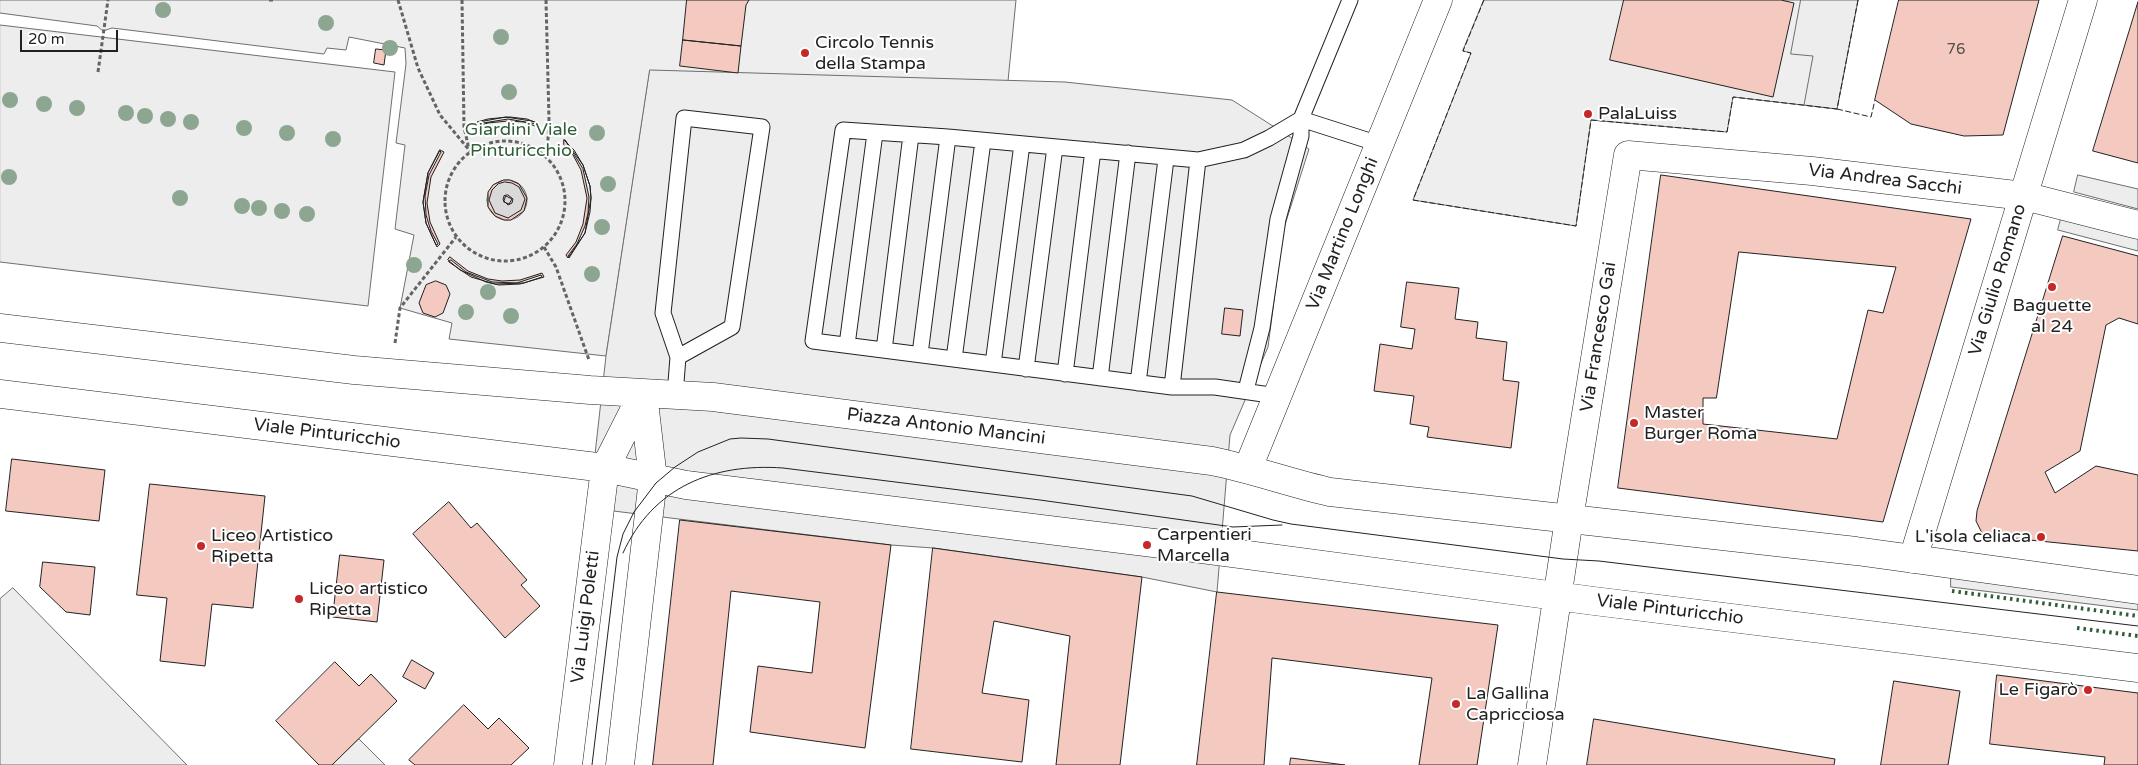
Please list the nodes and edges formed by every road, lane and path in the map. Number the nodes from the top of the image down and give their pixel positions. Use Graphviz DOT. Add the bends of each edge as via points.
graph roads {
  1 [pos="108,0"];
  2 [pos="268,0"];
  3 [pos="275,0"];
  4 [pos="398,0"];
  5 [pos="462,0"];
  6 [pos="546,0"];
  7 [pos="1350,0"];
  8 [pos="1438,0"];
  9 [pos="2083,0"];
  10 [pos="98,72"];
  11 [pos="1301,118"];
  12 [pos="875,133"];
  13 [pos="911,135"];
  14 [pos="948,137"];
  15 [pos="983,140"];
  16 [pos="1022,144"];
  17 [pos="1379,144"];
  18 [pos="1055,147"];
  19 [pos="1093,150"];
  20 [pos="470,151"];
  21 [pos="1128,153"];
  22 [pos="1628,155"];
  23 [pos="547,158"];
  24 [pos="1166,158"];
  25 [pos="1198,160"];
  26 [pos="2024,196"];
  27 [pos="2138,224"];
  28 [pos="456,236"];
  29 [pos="544,246"];
  30 [pos="0,328"];
  31 [pos="847,345"];
  32 [pos="884,350"];
  33 [pos="920,354"];
  34 [pos="678,357"];
  35 [pos="954,359"];
  36 [pos="993,364"];
  37 [pos="590,367"];
  38 [pos="1026,369"];
  39 [pos="392,374"];
  40 [pos="1065,374"];
  41 [pos="1100,378"];
  42 [pos="1138,383"];
  43 [pos="1172,387"];
  44 [pos="1246,390"];
  45 [pos="643,393"];
  46 [pos="0,394"];
  47 [pos="674,395"];
  48 [pos="1277,396"];
  49 [pos="605,468"];
  50 [pos="1248,468"];
  51 [pos="653,479"];
  52 [pos="1569,519"];
  53 [pos="1912,559"];
  54 [pos="2138,590"];
  55 [pos="1557,596"];
  56 [pos="2138,668"];
  57 [pos="568,765"];
  58 [pos="620,765"];
  59 [pos="1532,765"];
  1 -- 10 [label="path"];
  2 -- 3 [label="path"];
  4 -- 20 [label="path" via="418,68 440,115"];
  5 -- 20 [label="path" via="464,126"];
  6 -- 23 [label="path"];
  7 -- 11 [label="lane"];
  8 -- 17 [label="street, Via Martino Longhi"];
  9 -- 26 [label="street, Via Giulio Romano"];
  11 -- 17 [label="lane"];
  11 -- 25 [label="lane" via="1244,150"];
  11 -- 44 [label="lane" via="1301,136 1278,219 1262,328"];
  12 -- 13 [label="lane"];
  12 -- 31 [label="lane"];
  12 -- 31 [label="lane" via="843,130 821,282 814,341"];
  13 -- 14 [label="lane"];
  13 -- 32 [label="lane"];
  14 -- 15 [label="lane"];
  14 -- 33 [label="lane"];
  15 -- 16 [label="lane"];
  15 -- 35 [label="lane"];
  16 -- 18 [label="lane"];
  16 -- 36 [label="lane"];
  17 -- 48 [label="street, Via Martino Longhi"];
  18 -- 19 [label="lane"];
  18 -- 38 [label="lane"];
  19 -- 21 [label="lane"];
  19 -- 40 [label="lane"];
  20 -- 23 [label="path" via="501,140 534,148"];
  20 -- 28 [label="path" via="456,165 448,182 445,200 447,219"];
  21 -- 24 [label="lane"];
  21 -- 41 [label="lane"];
  22 -- 26 [label="street, Via Andrea Sacchi" via="1812,171"];
  22 -- 52 [label="street, Via Francesco Gai"];
  23 -- 29 [label="path" via="559,174 565,193 564,213 557,231"];
  24 -- 25 [label="lane"];
  24 -- 42 [label="lane"];
  25 -- 43 [label="lane"];
  26 -- 27 [label="street, Via Andrea Sacchi"];
  26 -- 53 [label="street, Via Giulio Romano"];
  28 -- 29 [label="path" via="470,250 489,259 508,261 527,257"];
  28 -- 39 [label="path" via="400,308"];
  29 -- 37 [label="path" via="559,276"];
  30 -- 39 [label="street"];
  31 -- 32 [label="lane"];
  32 -- 33 [label="lane"];
  33 -- 35 [label="lane"];
  34 -- 34 [label="lane" via="732,327 762,127 684,118 663,313"];
  34 -- 47 [label="lane"];
  35 -- 36 [label="lane"];
  36 -- 38 [label="lane"];
  38 -- 40 [label="lane"];
  39 -- 45 [label="street"];
  40 -- 41 [label="lane"];
  41 -- 42 [label="lane"];
  42 -- 43 [label="lane"];
  43 -- 44 [label="lane"];
  44 -- 48 [label="lane"];
  45 -- 47 [label="street, Piazza Antonio Mancini"];
  45 -- 49 [label="street, Via Luigi Poletti"];
  45 -- 51 [label="street"];
  46 -- 49 [label="street, Viale Pinturicchio"];
  47 -- 50 [label="street, Piazza Antonio Mancini" via="713,397"];
  48 -- 50 [label="street, Via Martino Longhi"];
  49 -- 51 [label="street, Viale Pinturicchio"];
  49 -- 57 [label="street, Via Luigi Poletti"];
  50 -- 52 [label="street" via="1330,492"];
  51 -- 55 [label="street, Viale Pinturicchio"];
  51 -- 58 [label="street"];
  52 -- 53 [label="street"];
  52 -- 55 [label="street, Via Francesco Gai"];
  53 -- 54 [label="street"];
  55 -- 56 [label="street, Viale Pinturicchio"];
  55 -- 59 [label="street, Via Francesco Gai"];
}
